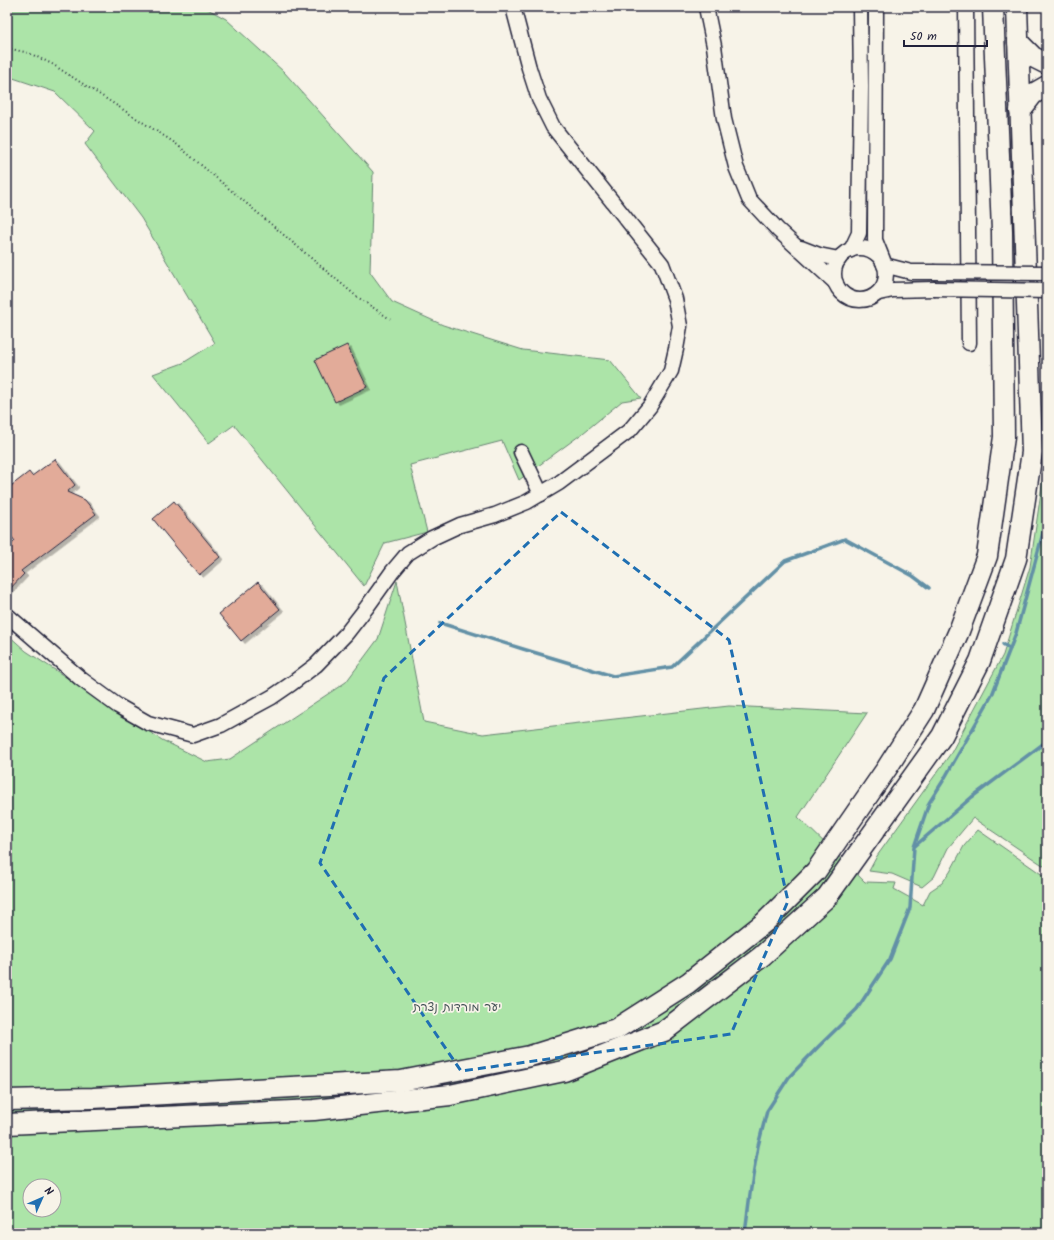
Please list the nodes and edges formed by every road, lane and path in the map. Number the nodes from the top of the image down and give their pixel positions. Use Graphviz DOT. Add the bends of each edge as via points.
graph roads {
  1 [pos="513,7"];
  2 [pos="706,7"];
  3 [pos="860,7"];
  4 [pos="876,7"];
  5 [pos="966,7"];
  6 [pos="993,7"];
  7 [pos="1017,7"];
  8 [pos="1018,42"];
  9 [pos="7,48"];
  10 [pos="1047,64"];
  11 [pos="1047,86"];
  12 [pos="1020,111"];
  13 [pos="793,245"];
  14 [pos="852,250"];
  15 [pos="839,259"];
  16 [pos="884,263"];
  17 [pos="1047,273"];
  18 [pos="836,283"];
  19 [pos="1047,291"];
  20 [pos="879,293"];
  21 [pos="390,319"];
  22 [pos="969,343"];
  23 [pos="521,452"];
  24 [pos="541,494"];
  25 [pos="7,615"];
  26 [pos="7,1100"];
  27 [pos="7,1124"];
  28 [pos="729,1233"];
  29 [pos="748,1233"];
  1 -- 24 [label="street" via="528,68 553,127 662,264 675,299 680,326 671,371 650,406 630,430"];
  2 -- 13 [label="street" via="724,119 736,167 749,199"];
  3 -- 14 [label="street" via="859,233"];
  4 -- 16 [label="street" via="875,240"];
  5 -- 22 [label="street"];
  6 -- 26 [label="highway" via="1002,231 1004,437 987,556 959,631 924,710 816,871 765,922 675,992 616,1029 530,1056 401,1081 93,1098"];
  7 -- 8 [label="highway"];
  8 -- 10 [label="highway" via="1033,58"];
  8 -- 12 [label="highway"];
  9 -- 21 [label="path" via="29,53 52,64 175,143 356,296"];
  11 -- 12 [label="highway" via="1033,94"];
  12 -- 27 [label="highway" via="1032,452 1016,559 980,661 942,736 827,897 762,956 664,1031 564,1072 450,1095 314,1110"];
  13 -- 15 [label="street"];
  13 -- 18 [label="street"];
  14 -- 15 [label="street"];
  14 -- 16 [label="street" via="868,249 877,254"];
  15 -- 18 [label="street" via="835,271"];
  16 -- 17 [label="street, bridge" via="911,272"];
  16 -- 20 [label="street" via="886,278"];
  18 -- 20 [label="street" via="846,296 854,300 867,299"];
  19 -- 20 [label="street, bridge" via="934,289"];
  23 -- 24 [label="street"];
  24 -- 25 [label="street" via="495,515 460,525 408,553 346,634 316,665 272,697 221,725 193,735 148,723 118,706"];
  28 -- 29 [label="path"];
}
